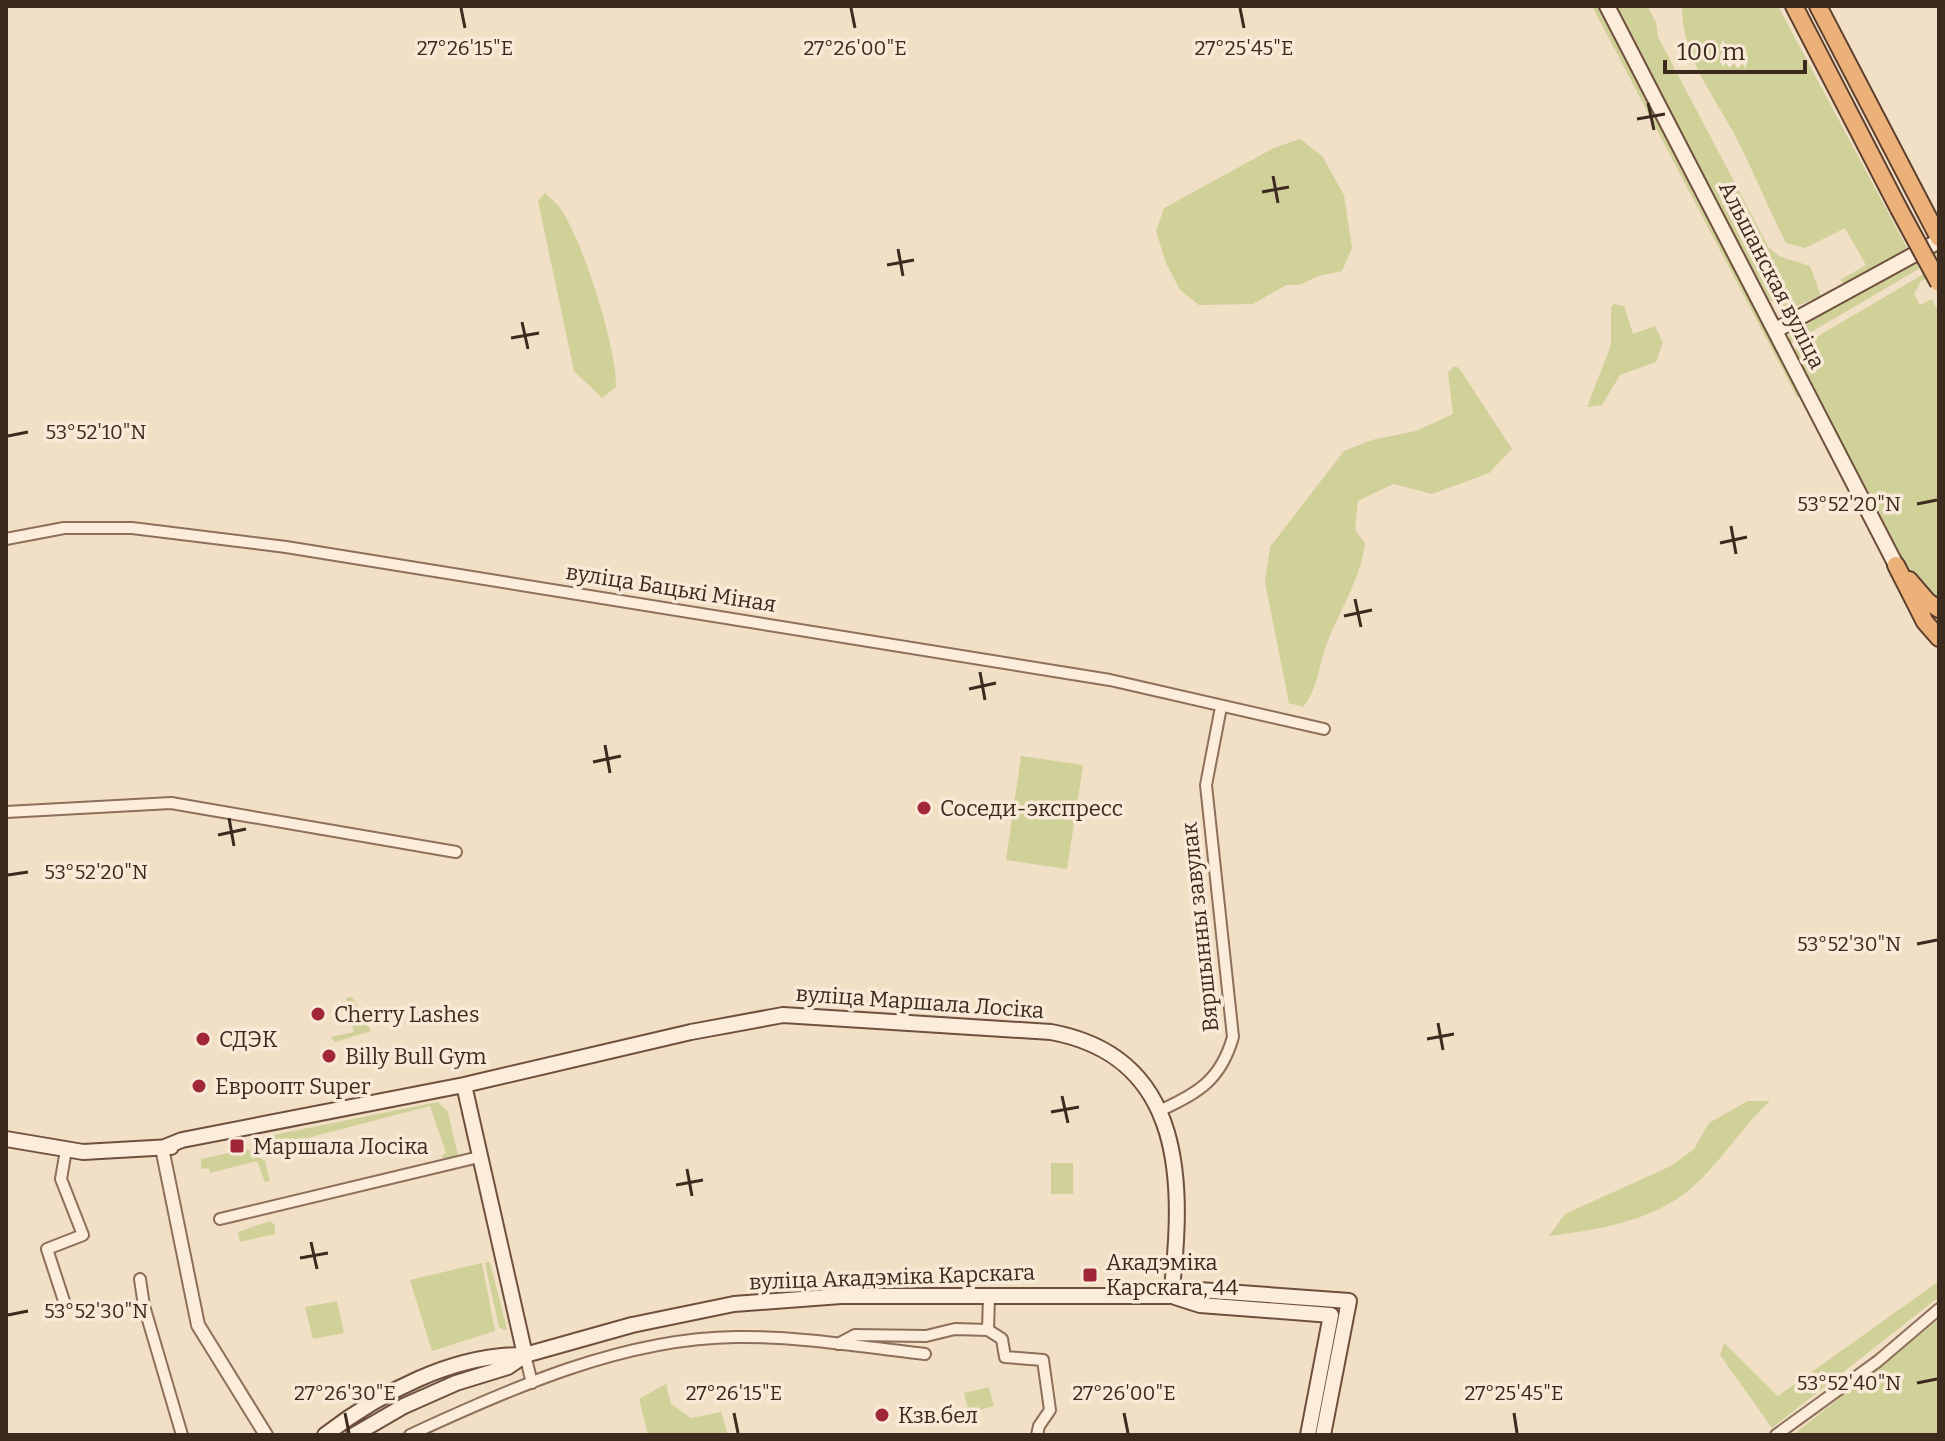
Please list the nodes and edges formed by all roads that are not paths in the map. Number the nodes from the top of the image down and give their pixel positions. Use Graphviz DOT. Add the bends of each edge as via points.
graph roads {
  1 [pos="1607,6"];
  2 [pos="1794,6"];
  3 [pos="1818,6"];
  4 [pos="1939,239"];
  5 [pos="1939,283"];
  6 [pos="1776,330"];
  7 [pos="6,539"];
  8 [pos="1896,565"];
  9 [pos="1939,609"];
  10 [pos="1939,638"];
  11 [pos="1221,707"];
  12 [pos="1324,729"];
  13 [pos="6,812"];
  14 [pos="456,852"];
  15 [pos="464,1085"];
  16 [pos="1161,1110"];
  17 [pos="6,1139"];
  18 [pos="162,1148"];
  19 [pos="66,1150"];
  20 [pos="479,1157"];
  21 [pos="220,1219"];
  22 [pos="140,1279"];
  23 [pos="989,1296"];
  24 [pos="1171,1296"];
  25 [pos="1335,1299"];
  26 [pos="64,1301"];
  27 [pos="1939,1309"];
  28 [pos="1331,1315"];
  29 [pos="988,1330"];
  30 [pos="836,1344"];
  31 [pos="925,1354"];
  32 [pos="525,1355"];
  33 [pos="532,1383"];
  34 [pos="182,1435"];
  35 [pos="266,1435"];
  36 [pos="325,1435"];
  37 [pos="354,1435"];
  38 [pos="410,1435"];
  39 [pos="1037,1435"];
  40 [pos="1308,1435"];
  41 [pos="1323,1435"];
  42 [pos="1776,1435"];
  1 -- 6 [label="main road, Альшанская вуліца"];
  2 -- 5 [label="highway, bridge"];
  3 -- 4 [label="highway"];
  4 -- 6 [label="main road"];
  6 -- 8 [label="main road, Альшанская вуліца"];
  7 -- 11 [label="street, вуліца Бацькі Міная" via="64,528 132,528 286,547 1110,680"];
  8 -- 9 [label="highway"];
  8 -- 10 [label="highway"];
  11 -- 12 [label="street, вуліца Бацькі Міная"];
  11 -- 16 [label="street, Вяршынны завулак" via="1206,785 1233,1037 1226,1062 1210,1081"];
  13 -- 14 [label="street" via="171,803"];
  15 -- 16 [label="main road, вуліца Маршала Лосіка" via="730,1024 810,1015 1067,1035 1128,1068"];
  15 -- 18 [label="main road, вуліца Маршала Лосіка"];
  15 -- 20 [label="main road"];
  16 -- 24 [label="main road, вуліца Маршала Лосіка" via="1176,1172"];
  17 -- 19 [label="main road, вуліца Маршала Лосіка"];
  18 -- 19 [label="main road, вуліца Маршала Лосіка" via="115,1153"];
  18 -- 35 [label="street" via="198,1325"];
  19 -- 26 [label="street" via="61,1179 83,1235 47,1249"];
  20 -- 21 [label="street"];
  20 -- 32 [label="main road"];
  22 -- 34 [label="street"];
  23 -- 24 [label="main road, вуліца Акадэміка Карскага"];
  23 -- 29 [label="street"];
  23 -- 32 [label="main road, вуліца Акадэміка Карскага" via="827,1296 734,1304"];
  24 -- 25 [label="main road" via="1199,1290"];
  24 -- 28 [label="main road" via="1200,1305"];
  25 -- 28 [label="main road"];
  25 -- 41 [label="main road" via="1349,1301"];
  27 -- 42 [label="street"];
  28 -- 40 [label="main road"];
  29 -- 30 [label="street" via="855,1335"];
  29 -- 39 [label="street" via="1002,1339 1005,1357 1043,1360 1050,1410"];
  30 -- 31 [label="street"];
  30 -- 33 [label="street" via="738,1337 678,1343"];
  32 -- 33 [label="street"];
  32 -- 36 [label="main road, вуліца Акадэміка Карскага" via="491,1358 412,1382 357,1410"];
  32 -- 37 [label="main road, вуліца Акадэміка Карскага" via="508,1367 404,1406"];
  33 -- 38 [label="street"];
}
